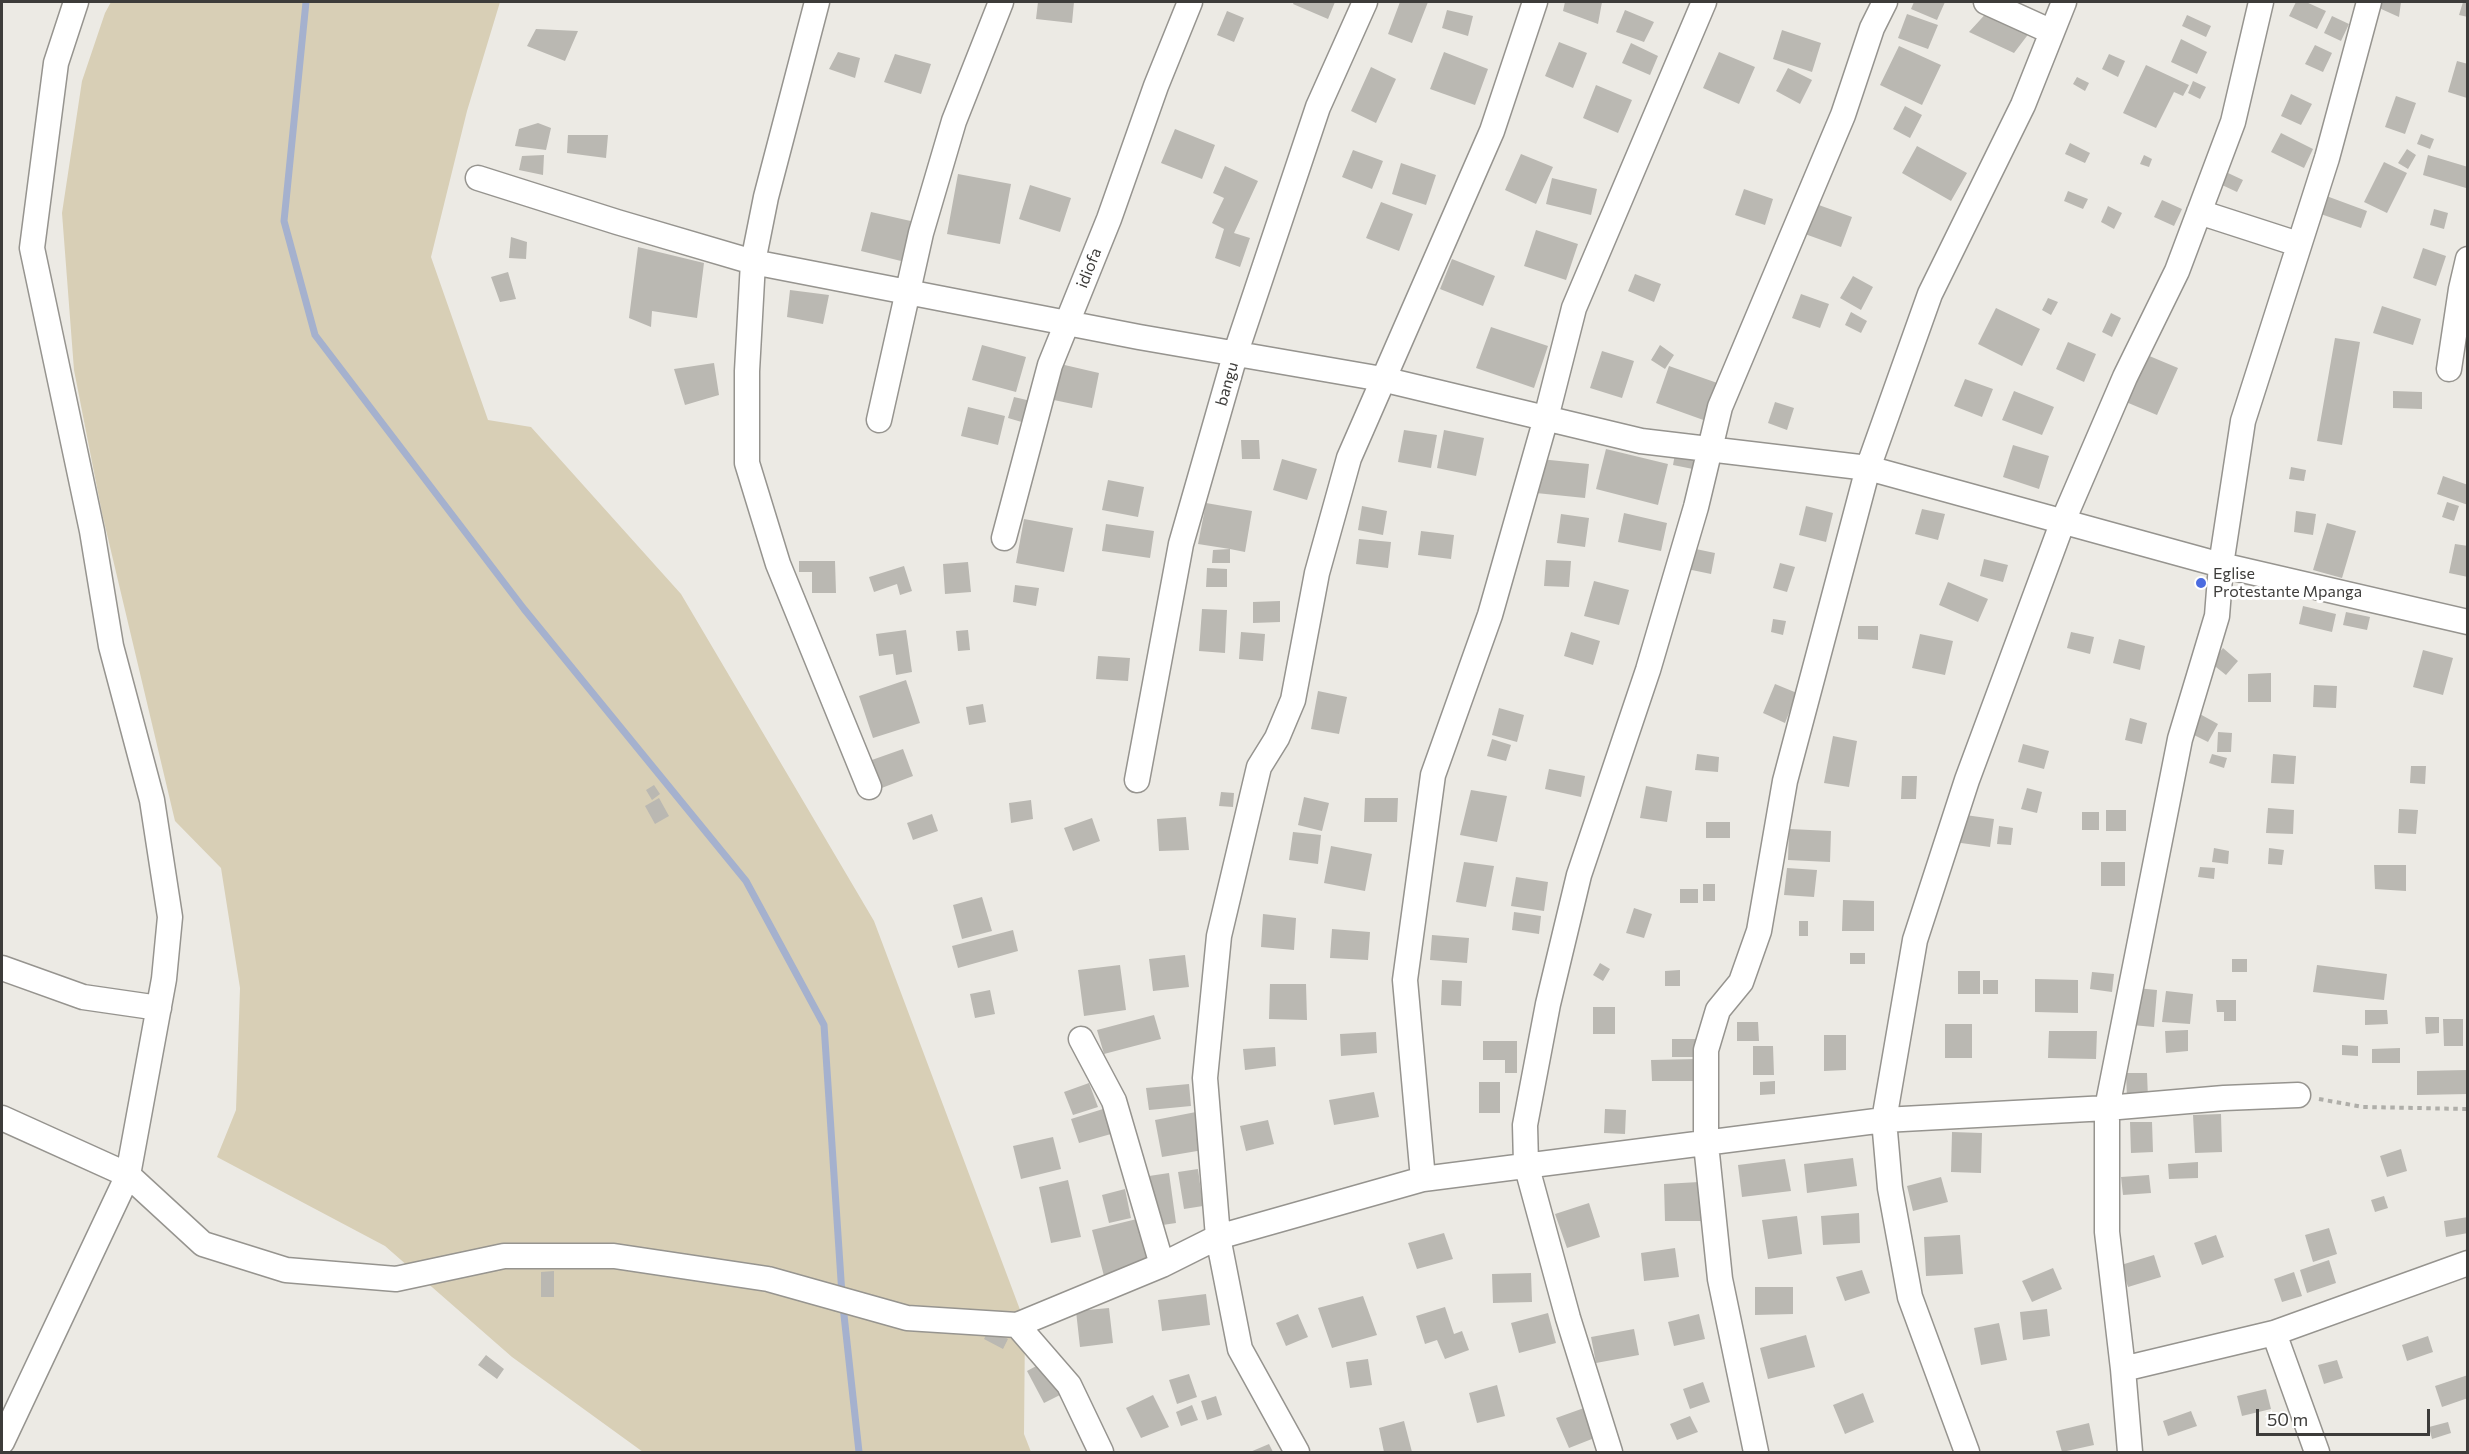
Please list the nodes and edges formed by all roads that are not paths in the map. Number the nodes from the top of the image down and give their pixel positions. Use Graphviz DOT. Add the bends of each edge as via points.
graph roads {
  1 [pos="75,2"];
  2 [pos="817,2"];
  3 [pos="1001,2"];
  4 [pos="1190,2"];
  5 [pos="1365,2"];
  6 [pos="1535,2"];
  7 [pos="1704,2"];
  8 [pos="1884,2"];
  9 [pos="1986,2"];
  10 [pos="2064,2"];
  11 [pos="2261,2"];
  12 [pos="2369,2"];
  13 [pos="2052,32"];
  14 [pos="478,178"];
  15 [pos="2199,212"];
  16 [pos="2298,244"];
  17 [pos="2468,259"];
  18 [pos="753,262"];
  19 [pos="907,291"];
  20 [pos="1067,323"];
  21 [pos="1236,352"];
  22 [pos="2449,369"];
  23 [pos="1382,379"];
  24 [pos="1546,418"];
  25 [pos="879,420"];
  26 [pos="1711,450"];
  27 [pos="1868,468"];
  28 [pos="2063,521"];
  29 [pos="1004,538"];
  30 [pos="2221,565"];
  31 [pos="2468,622"];
  32 [pos="1137,780"];
  33 [pos="869,787"];
  34 [pos="2,968"];
  35 [pos="159,1008"];
  36 [pos="1081,1040"];
  37 [pos="2298,1095"];
  38 [pos="2108,1108"];
  39 [pos="2,1118"];
  40 [pos="1884,1120"];
  41 [pos="1706,1144"];
  42 [pos="1526,1164"];
  43 [pos="128,1175"];
  44 [pos="1423,1179"];
  45 [pos="1218,1237"];
  46 [pos="2468,1263"];
  47 [pos="1162,1265"];
  48 [pos="1017,1325"];
  49 [pos="2274,1333"];
  50 [pos="2123,1369"];
  51 [pos="2,1442"];
  52 [pos="1101,1452"];
  53 [pos="1297,1452"];
  54 [pos="1610,1452"];
  55 [pos="1755,1452"];
  56 [pos="1967,1452"];
  57 [pos="2130,1452"];
  58 [pos="2317,1452"];
  1 -- 35 [label="street" via="56,63 32,248 92,531 111,646 152,800 170,917"];
  2 -- 18 [label="street"];
  3 -- 19 [label="street" via="954,121"];
  4 -- 20 [label="street, idiofa"];
  5 -- 21 [label="street, bangu" via="1318,107"];
  6 -- 23 [label="street" via="1492,131"];
  7 -- 24 [label="street" via="1574,308"];
  8 -- 26 [label="street" via="1843,115 1720,407"];
  9 -- 13 [label="street"];
  10 -- 13 [label="street"];
  11 -- 15 [label="street" via="2233,122"];
  12 -- 16 [label="street" via="2327,158"];
  13 -- 27 [label="street" via="2024,105 1930,294"];
  14 -- 18 [label="street"];
  15 -- 16 [label="street"];
  15 -- 28 [label="street" via="2177,271 2125,377"];
  16 -- 30 [label="street" via="2243,421"];
  17 -- 22 [label="street"];
  18 -- 19 [label="street"];
  18 -- 33 [label="street" via="747,463 778,564"];
  19 -- 20 [label="street"];
  19 -- 25 [label="street"];
  20 -- 21 [label="street"];
  20 -- 29 [label="street, idiofa" via="1050,365"];
  21 -- 23 [label="street"];
  21 -- 32 [label="street, bangu" via="1181,544"];
  23 -- 24 [label="street"];
  23 -- 45 [label="street" via="1349,458 1317,573 1293,700 1259,767 1219,936 1205,1078"];
  24 -- 26 [label="street" via="1641,441"];
  24 -- 44 [label="street" via="1490,615 1433,775 1405,980"];
  26 -- 27 [label="street"];
  26 -- 42 [label="street" via="1648,670 1579,876 1548,1004 1525,1125"];
  27 -- 28 [label="street"];
  27 -- 41 [label="street" via="1785,781 1760,931 1741,982 1718,1010 1706,1050"];
  28 -- 30 [label="street"];
  28 -- 40 [label="street" via="1967,780 1916,939"];
  30 -- 31 [label="street"];
  30 -- 38 [label="street" via="2217,615 2180,739"];
  34 -- 35 [label="street" via="83,997"];
  35 -- 43 [label="street"];
  36 -- 47 [label="street" via="1114,1101"];
  37 -- 38 [label="street"];
  38 -- 40 [label="street"];
  38 -- 50 [label="street" via="2107,1232"];
  39 -- 43 [label="street"];
  40 -- 41 [label="street"];
  40 -- 56 [label="street" via="1890,1188 1910,1298"];
  41 -- 42 [label="street"];
  41 -- 55 [label="street" via="1720,1279"];
  42 -- 44 [label="street"];
  42 -- 54 [label="street"];
  43 -- 48 [label="street" via="203,1244 286,1270 396,1279 504,1256 614,1256 768,1279 907,1318"];
  43 -- 51 [label="street"];
  44 -- 45 [label="street"];
  45 -- 47 [label="street"];
  45 -- 53 [label="street" via="1240,1349"];
  46 -- 49 [label="street"];
  47 -- 48 [label="street"];
  48 -- 52 [label="street" via="1069,1385"];
  49 -- 50 [label="street"];
  49 -- 58 [label="street"];
  50 -- 57 [label="street"];
}
